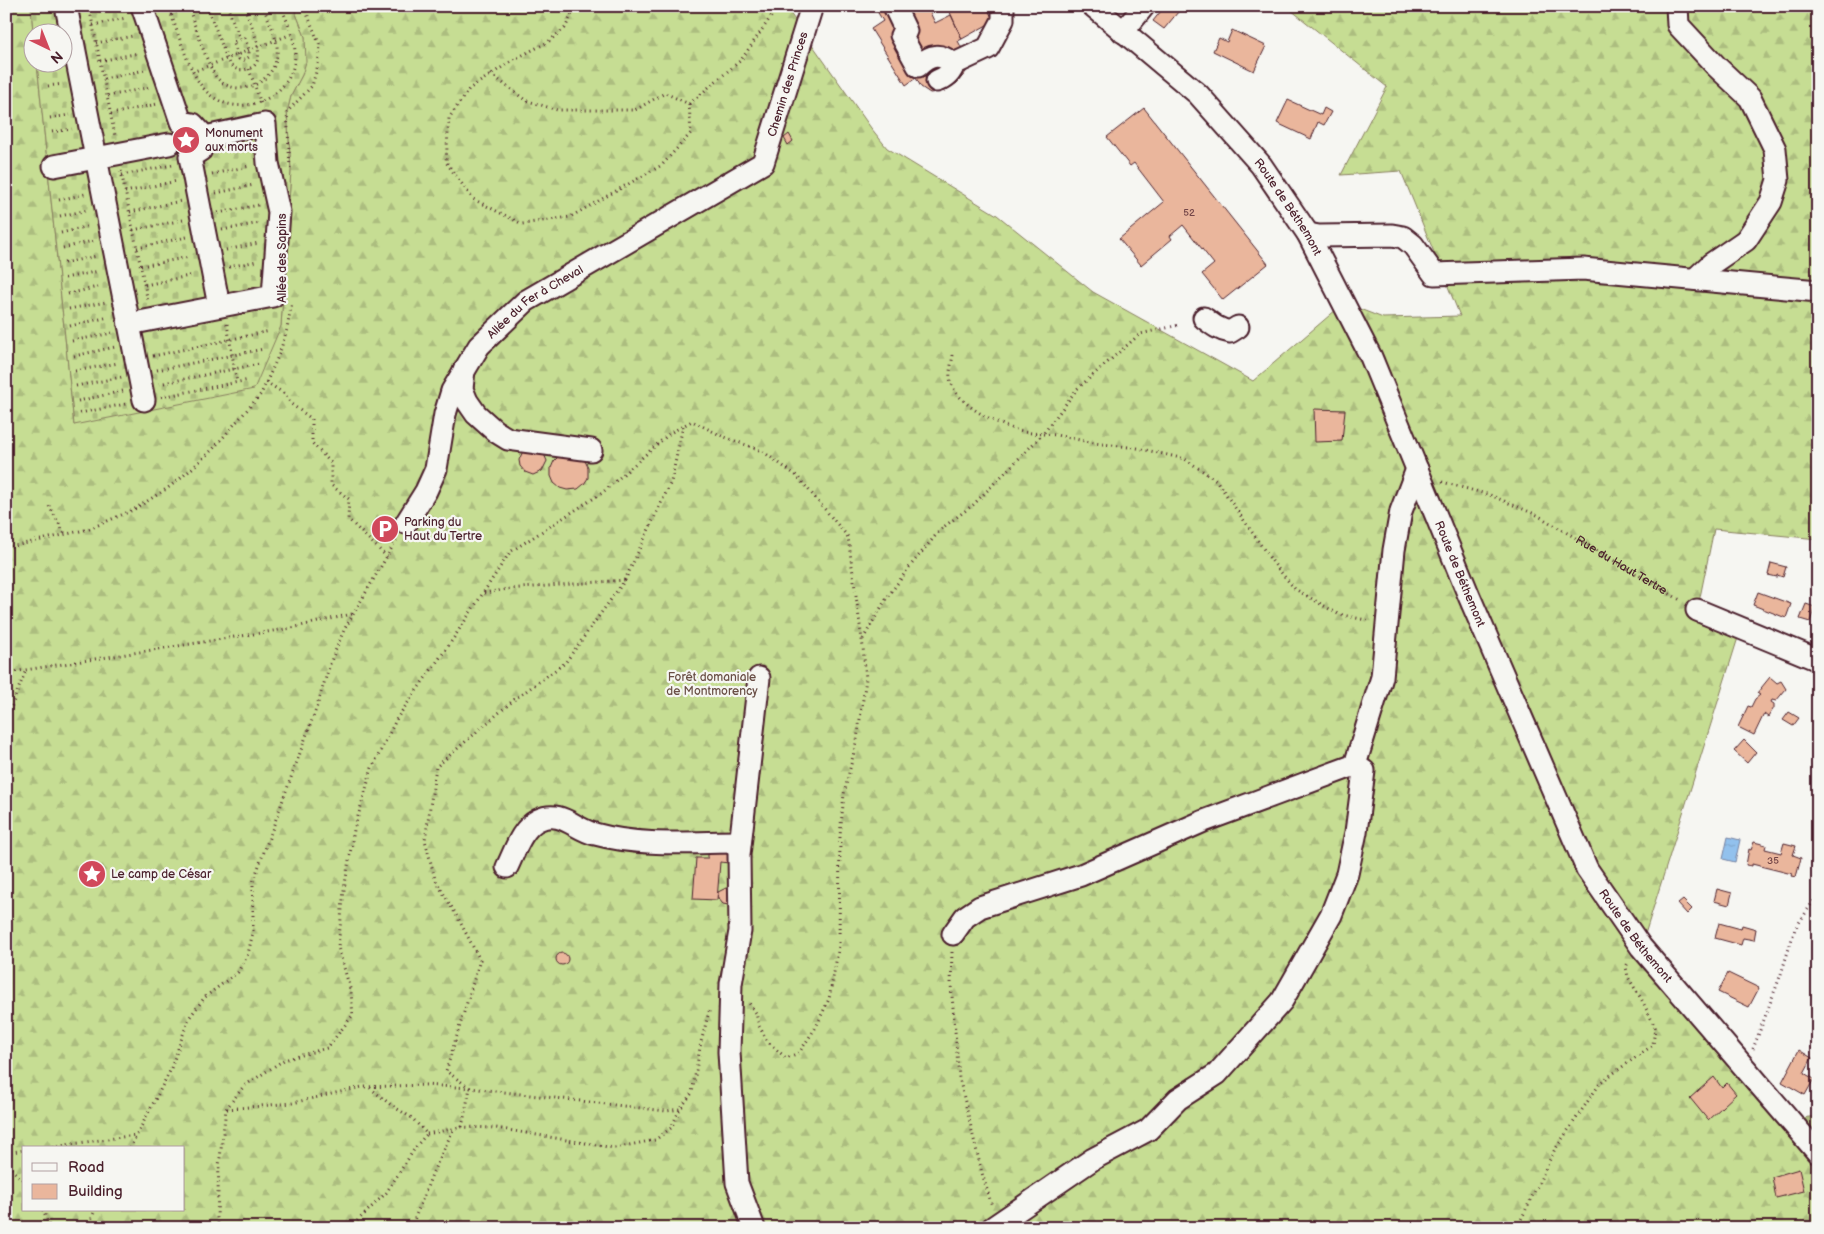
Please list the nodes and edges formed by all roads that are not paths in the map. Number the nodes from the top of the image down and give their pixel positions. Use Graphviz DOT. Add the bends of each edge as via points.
graph roads {
  1 [pos="66,6"];
  2 [pos="812,6"];
  3 [pos="894,6"];
  4 [pos="1002,6"];
  5 [pos="1093,6"];
  6 [pos="1144,6"];
  7 [pos="1677,6"];
  8 [pos="1122,32"];
  9 [pos="154,42"];
  10 [pos="954,64"];
  11 [pos="937,81"];
  12 [pos="181,122"];
  13 [pos="205,136"];
  14 [pos="169,144"];
  15 [pos="96,157"];
  16 [pos="190,157"];
  17 [pos="763,163"];
  18 [pos="54,166"];
  19 [pos="1308,234"];
  20 [pos="1695,279"];
  21 [pos="1818,290"];
  22 [pos="223,313"];
  23 [pos="1204,318"];
  24 [pos="1238,327"];
  25 [pos="464,370"];
  26 [pos="591,450"];
  27 [pos="1419,474"];
  28 [pos="406,523"];
  29 [pos="1697,610"];
  30 [pos="1818,660"];
  31 [pos="759,678"];
  32 [pos="1355,766"];
  33 [pos="740,842"];
  34 [pos="506,867"];
  35 [pos="953,934"];
  36 [pos="1818,1153"];
  37 [pos="995,1226"];
  38 [pos="754,1228"];
  1 -- 15 [label="street"];
  2 -- 17 [label="street, Chemin des Princes"];
  3 -- 10 [label="street" via="906,31 900,35 918,66 936,55"];
  4 -- 10 [label="street" via="1003,20 988,48"];
  5 -- 8 [label="street, Route de Béthemont"];
  6 -- 8 [label="street"];
  7 -- 20 [label="street" via="1678,25 1750,98 1775,149 1778,180 1771,202 1746,240"];
  8 -- 19 [label="street, Route de Béthemont" via="1198,94 1262,166"];
  9 -- 12 [label="street"];
  10 -- 11 [label="street" via="952,72"];
  12 -- 13 [label="street" via="193,124"];
  12 -- 14 [label="street" via="171,133"];
  13 -- 16 [label="street" via="201,150"];
  13 -- 22 [label="street" via="265,124 268,163 279,212 273,296"];
  14 -- 15 [label="street"];
  14 -- 16 [label="street" via="177,155"];
  15 -- 18 [label="street"];
  15 -- 22 [label="street" via="124,299 151,320"];
  16 -- 22 [label="street"];
  17 -- 25 [label="street, Allée du Fer à Cheval" via="526,301 480,346"];
  19 -- 20 [label="street" via="1403,237 1434,274 1583,269"];
  19 -- 27 [label="street, Route de Béthemont" via="1372,358"];
  20 -- 21 [label="street"];
  23 -- 24 [label="street" via="1223,331 1230,332"];
  25 -- 26 [label="street" via="462,389 467,401 495,431 508,439"];
  25 -- 28 [label="street, Allée du Fer à Cheval" via="452,391 445,414 436,469"];
  27 -- 32 [label="street" via="1401,511 1394,550 1382,678"];
  27 -- 36 [label="street, Route de Béthemont" via="1587,869 1641,948"];
  29 -- 30 [label="street"];
  31 -- 33 [label="street"];
  32 -- 35 [label="street" via="1204,821 1081,875 980,907 965,917"];
  32 -- 37 [label="street" via="1364,771 1347,874 1332,914 1282,1000 1217,1074 1178,1099 1148,1130 1093,1159"];
  33 -- 34 [label="street" via="632,842 592,834 556,816 539,820 526,829"];
  33 -- 38 [label="street" via="740,931 731,984 729,1052 737,1183"];
}
